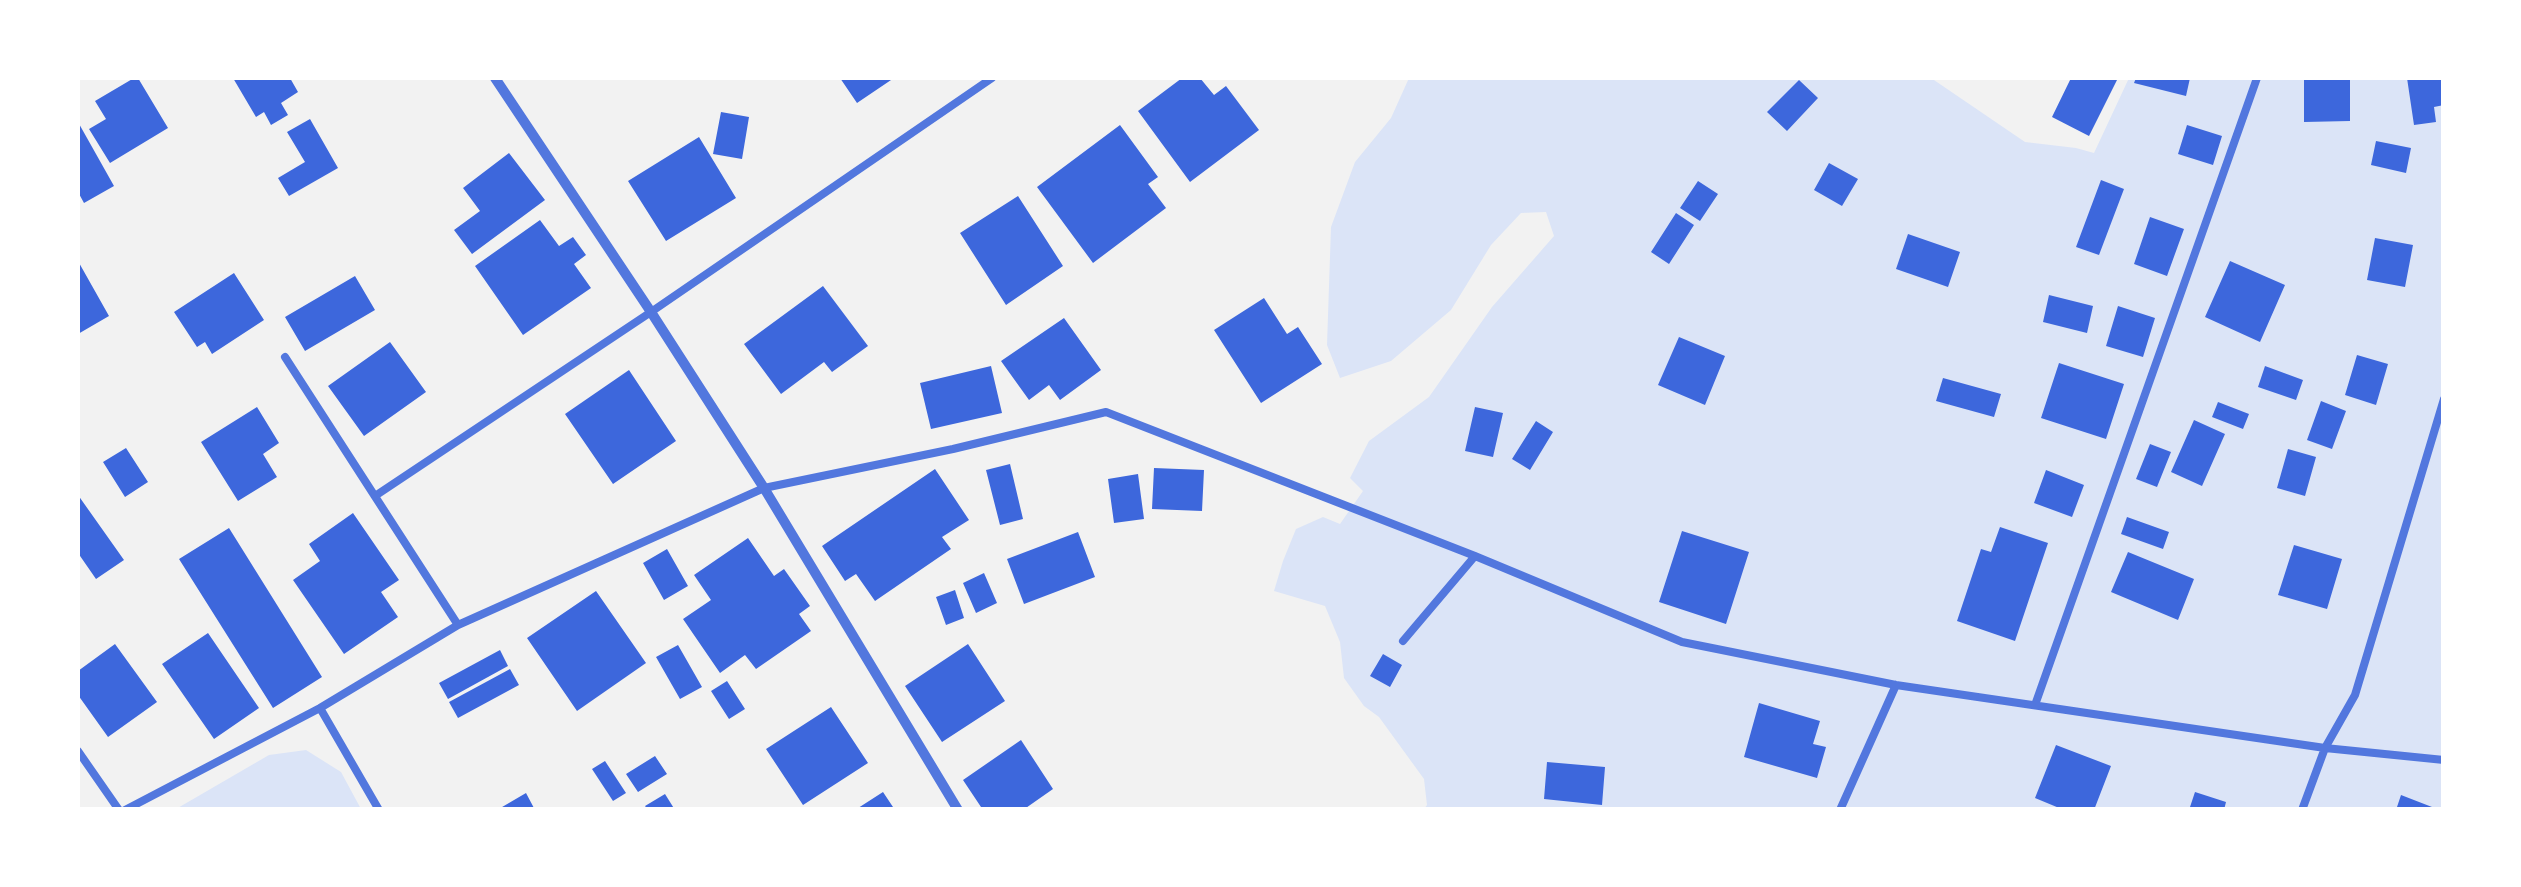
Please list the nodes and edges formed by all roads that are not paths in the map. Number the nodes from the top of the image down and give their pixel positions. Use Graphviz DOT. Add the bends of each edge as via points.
graph roads {
  1 [pos="495,78"];
  2 [pos="992,78"];
  3 [pos="2257,78"];
  4 [pos="651,312"];
  5 [pos="285,357"];
  6 [pos="2444,399"];
  7 [pos="764,488"];
  8 [pos="375,496"];
  9 [pos="1476,556"];
  10 [pos="458,625"];
  11 [pos="1403,641"];
  12 [pos="1896,686"];
  13 [pos="2035,705"];
  14 [pos="320,708"];
  15 [pos="2325,748"];
  16 [pos="78,751"];
  17 [pos="2444,760"];
  18 [pos="122,810"];
  19 [pos="379,810"];
  20 [pos="958,810"];
  21 [pos="1840,810"];
  22 [pos="2302,810"];
  1 -- 4 [label="street"];
  2 -- 4 [label="lane"];
  3 -- 13 [label="lane"];
  4 -- 7 [label="street"];
  4 -- 8 [label="lane"];
  5 -- 8 [label="lane"];
  6 -- 15 [label="lane" via="2355,696"];
  7 -- 9 [label="lane" via="1106,412"];
  7 -- 10 [label="lane"];
  7 -- 20 [label="street"];
  8 -- 10 [label="lane"];
  9 -- 11 [label="lane"];
  9 -- 12 [label="lane" via="1682,642"];
  10 -- 14 [label="lane"];
  12 -- 13 [label="lane"];
  12 -- 21 [label="lane"];
  13 -- 15 [label="lane"];
  14 -- 18 [label="lane"];
  14 -- 19 [label="lane"];
  15 -- 17 [label="lane"];
  15 -- 22 [label="lane"];
  16 -- 18 [label="lane"];
}
